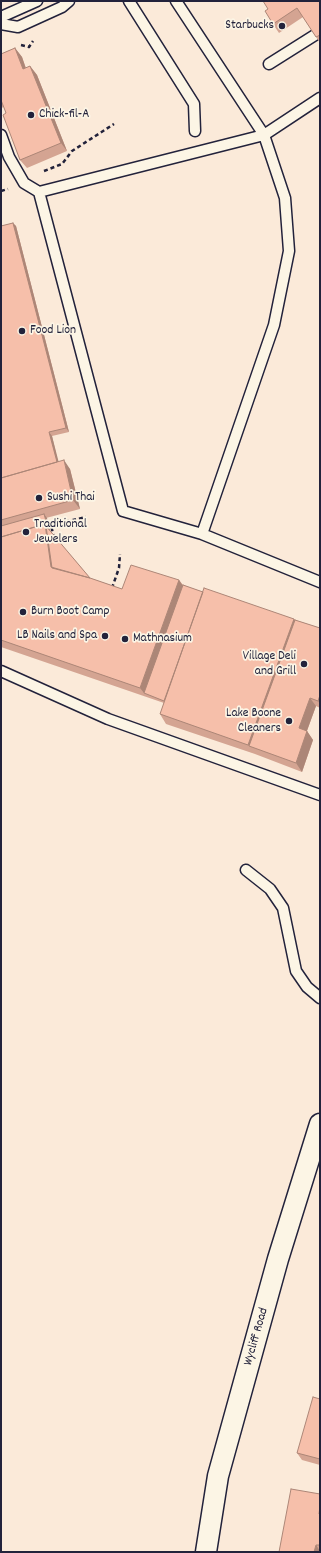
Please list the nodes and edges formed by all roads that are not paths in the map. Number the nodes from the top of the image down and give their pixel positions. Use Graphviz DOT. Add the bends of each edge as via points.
graph roads {
  1 [pos="37,1"];
  2 [pos="69,1"];
  3 [pos="129,1"];
  4 [pos="176,1"];
  5 [pos="1,17"];
  6 [pos="1,24"];
  7 [pos="315,35"];
  8 [pos="269,64"];
  9 [pos="320,98"];
  10 [pos="195,131"];
  11 [pos="1,135"];
  12 [pos="264,135"];
  13 [pos="39,192"];
  14 [pos="202,534"];
  15 [pos="320,582"];
  16 [pos="1,671"];
  17 [pos="320,795"];
  18 [pos="246,870"];
  19 [pos="320,998"];
  20 [pos="320,1124"];
  21 [pos="206,1552"];
  1 -- 5 [label="lane"];
  2 -- 6 [label="lane" via="62,7 18,27"];
  3 -- 10 [label="lane" via="194,104"];
  4 -- 12 [label="lane"];
  7 -- 8 [label="lane"];
  9 -- 12 [label="lane"];
  11 -- 13 [label="lane" via="9,157 24,183"];
  12 -- 13 [label="lane"];
  12 -- 14 [label="lane" via="285,198 289,251 274,325"];
  13 -- 14 [label="lane" via="123,511"];
  14 -- 15 [label="lane"];
  16 -- 17 [label="lane" via="108,719"];
  18 -- 19 [label="lane" via="270,889 283,908 296,971 307,987"];
  20 -- 21 [label="street, Wycliff Road" via="278,1259 218,1476"];
}
